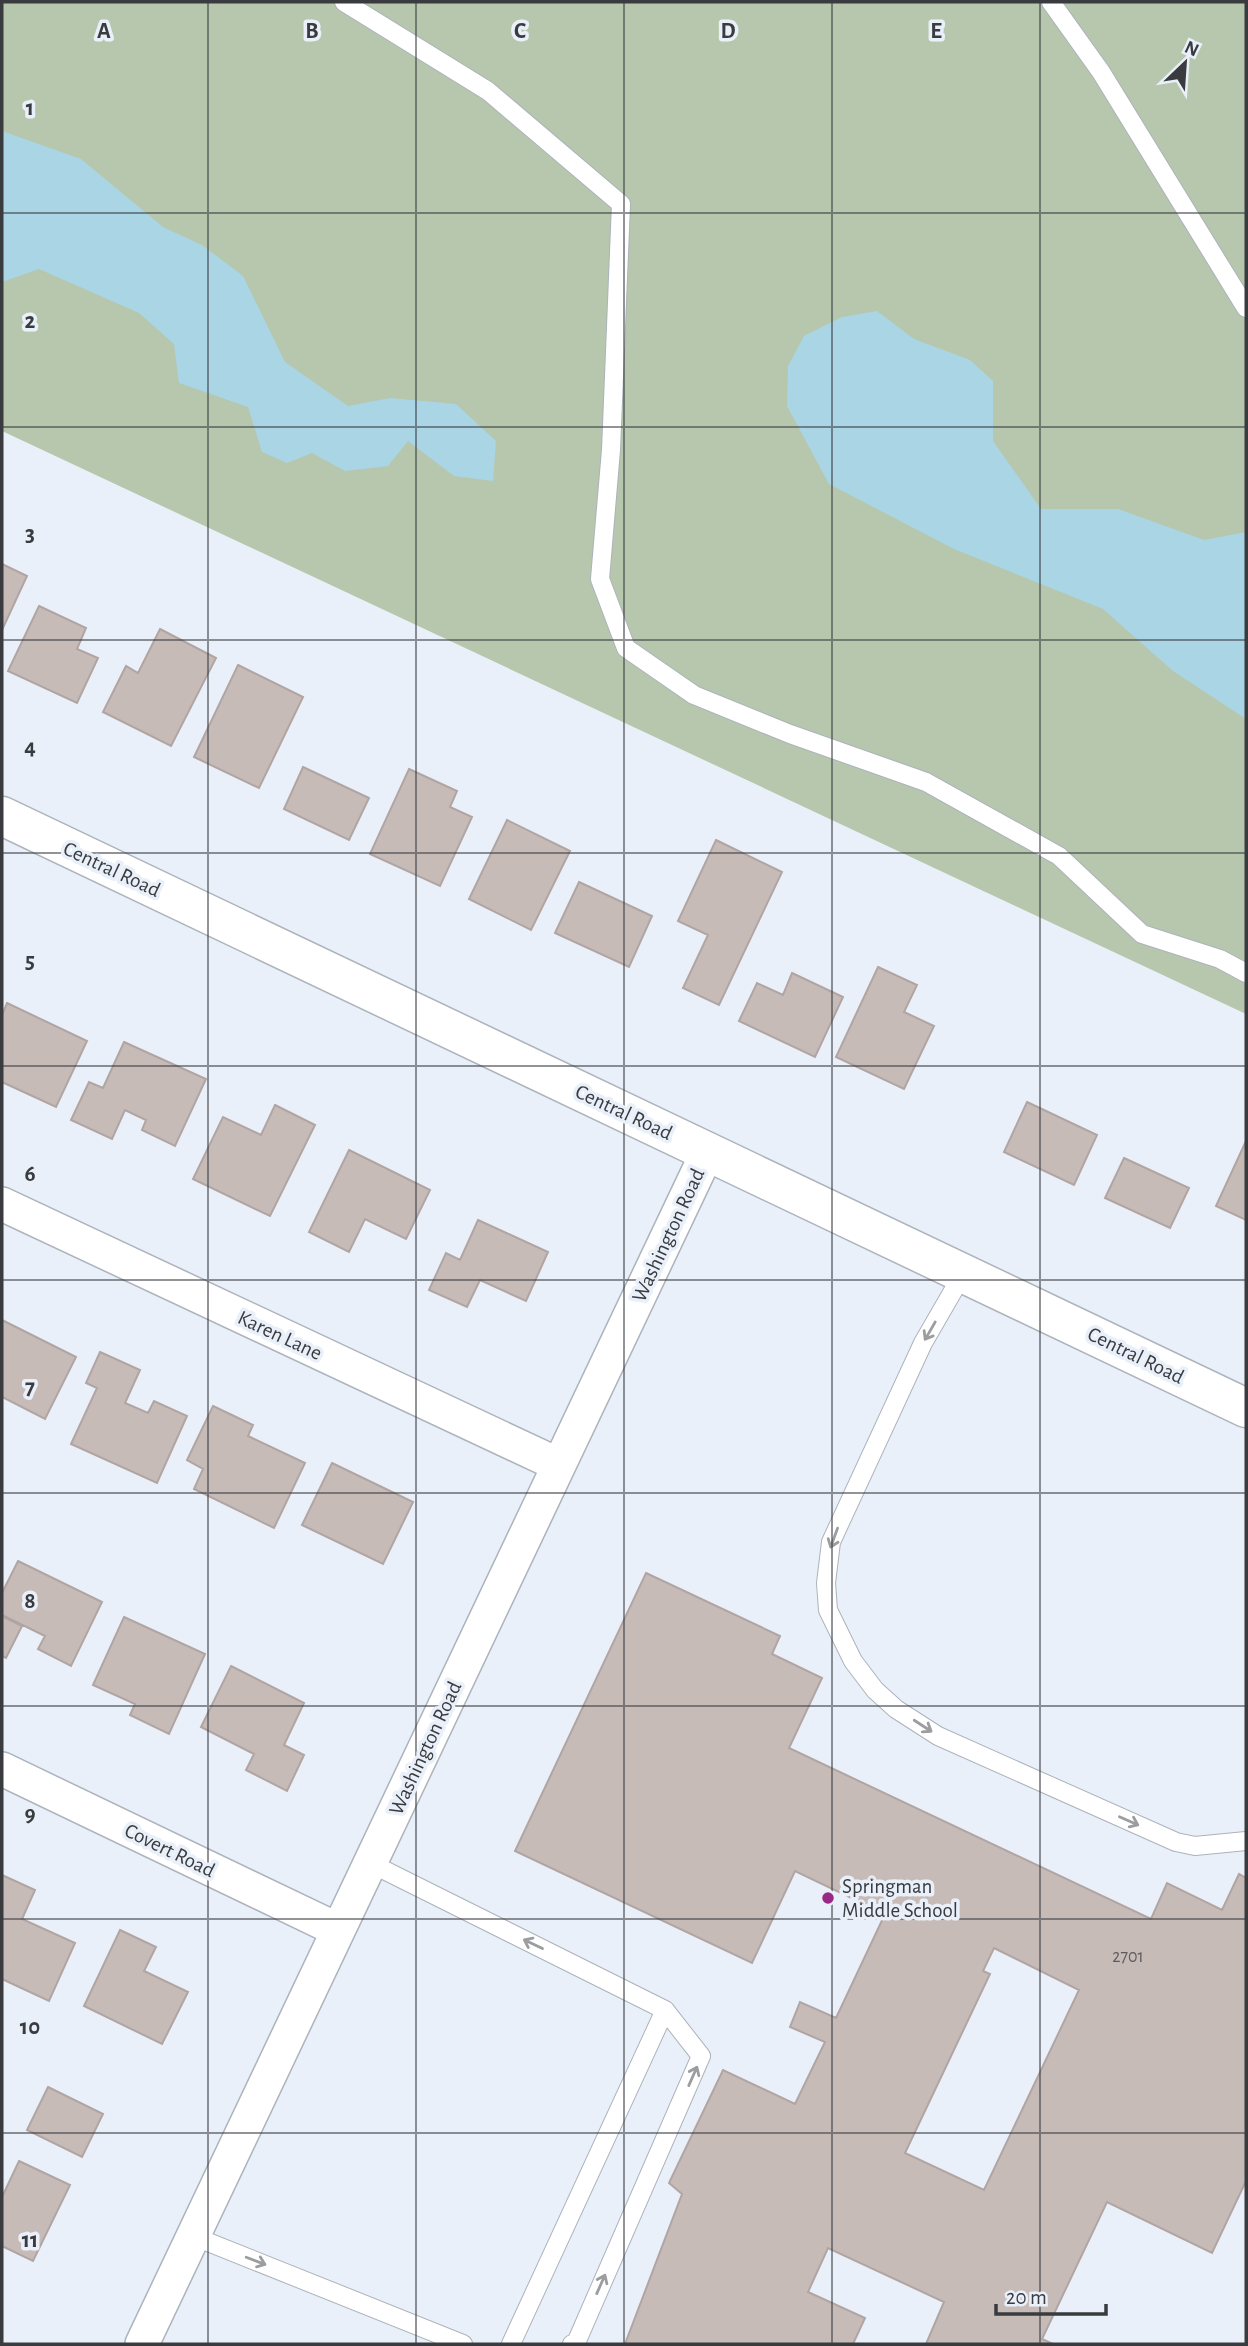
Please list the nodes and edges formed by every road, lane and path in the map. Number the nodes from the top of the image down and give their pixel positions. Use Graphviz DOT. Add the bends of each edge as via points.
graph roads {
  1 [pos="344,2"];
  2 [pos="1051,2"];
  3 [pos="1246,308"];
  4 [pos="2,816"];
  5 [pos="1246,973"];
  6 [pos="708,1151"];
  7 [pos="2,1204"];
  8 [pos="964,1272"];
  9 [pos="1246,1408"];
  10 [pos="559,1465"];
  11 [pos="2,1769"];
  12 [pos="1246,1840"];
  13 [pos="370,1863"];
  14 [pos="338,1930"];
  15 [pos="665,2010"];
  16 [pos="193,2236"];
  17 [pos="142,2344"];
  18 [pos="463,2344"];
  19 [pos="510,2344"];
  20 [pos="572,2344"];
  1 -- 5 [label="lane" via="488,91 621,204 611,450 600,579 626,648 694,695 926,782 1059,856 1142,934 1220,959"];
  2 -- 3 [label="lane" via="1101,72"];
  4 -- 6 [label="main road, Central Road"];
  6 -- 8 [label="main road, Central Road"];
  6 -- 10 [label="street, Washington Road"];
  7 -- 10 [label="street, Karen Lane"];
  8 -- 9 [label="main road, Central Road"];
  8 -- 12 [label="lane, one-way" via="923,1343 831,1542 828,1611 838,1634 875,1690 938,1736 1176,1842 1195,1846"];
  10 -- 13 [label="street, Washington Road"];
  11 -- 14 [label="street, Covert Road"];
  13 -- 14 [label="street, Washington Road"];
  15 -- 13 [label="lane, one-way"];
  14 -- 16 [label="street, Washington Road"];
  15 -- 19 [label="lane"];
  20 -- 15 [label="lane, one-way" via="701,2056"];
  16 -- 17 [label="street, Washington Road"];
  16 -- 18 [label="lane, one-way"];
}
